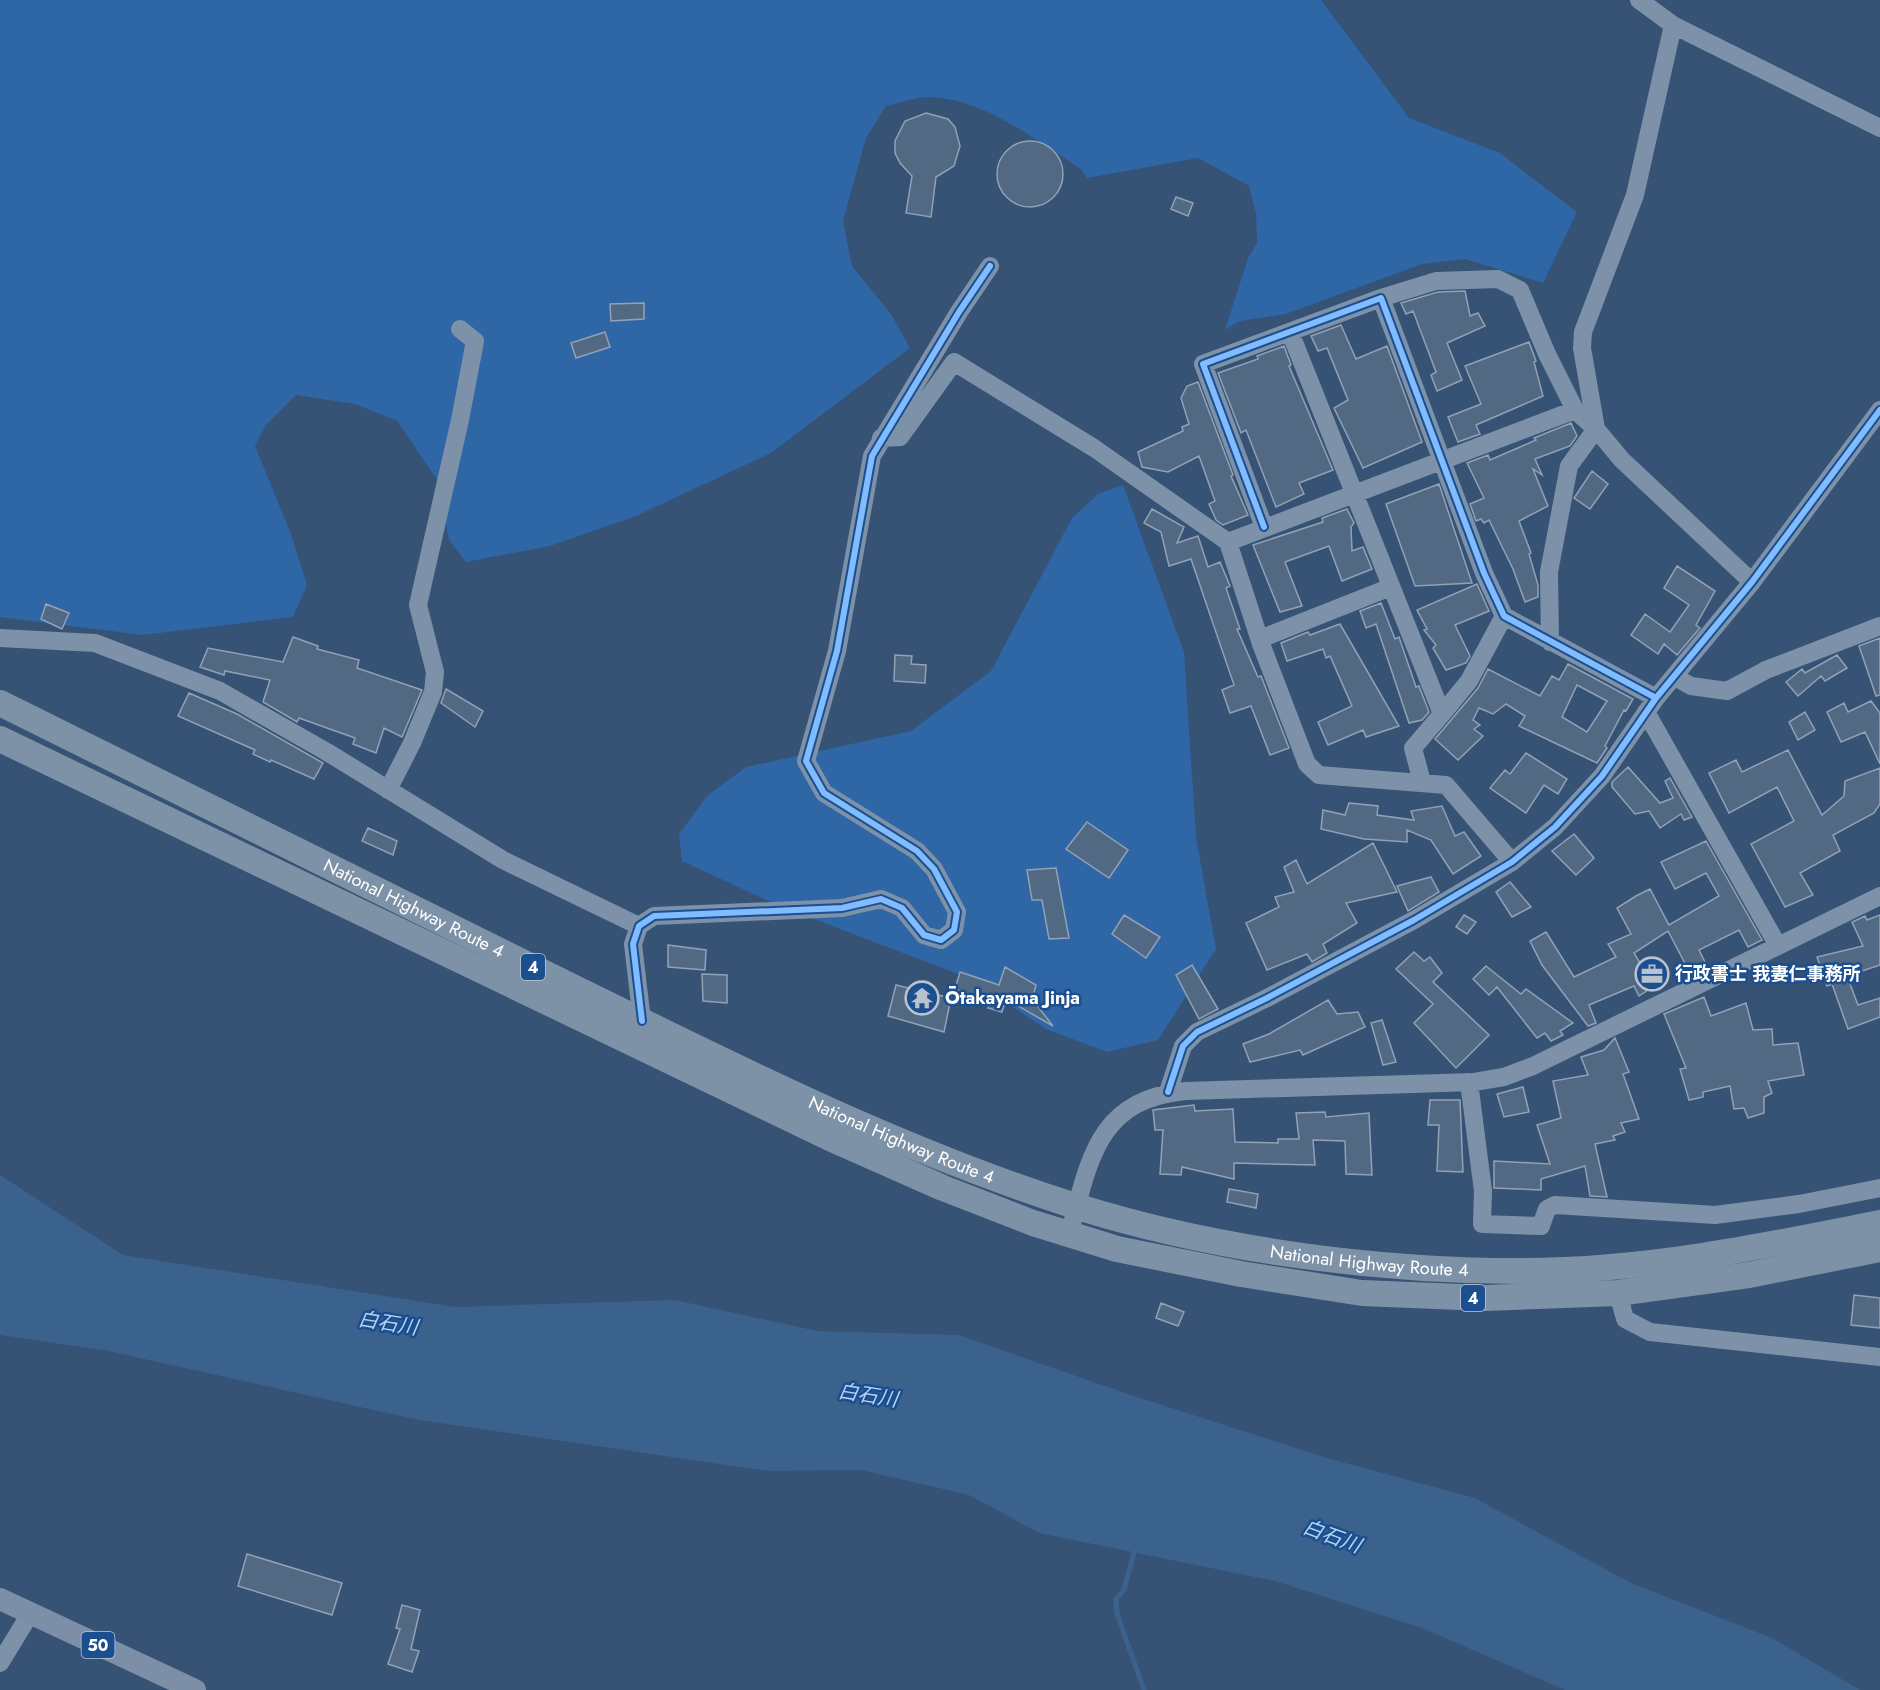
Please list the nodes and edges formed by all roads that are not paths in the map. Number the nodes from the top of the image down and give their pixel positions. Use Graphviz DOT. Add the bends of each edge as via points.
graph roads {
  1 [pos="1639,0"];
  2 [pos="1672,25"];
  3 [pos="1880,128"];
  4 [pos="990,266"];
  5 [pos="1381,298"];
  6 [pos="460,328"];
  7 [pos="1290,332"];
  8 [pos="1575,410"];
  9 [pos="1880,410"];
  10 [pos="1596,429"];
  11 [pos="882,438"];
  12 [pos="1444,460"];
  13 [pos="1354,495"];
  14 [pos="1264,527"];
  15 [pos="1228,542"];
  16 [pos="1752,582"];
  17 [pos="1391,587"];
  18 [pos="1504,616"];
  19 [pos="1880,626"];
  20 [pos="0,638"];
  21 [pos="1260,639"];
  22 [pos="1550,642"];
  23 [pos="1675,677"];
  24 [pos="0,704"];
  25 [pos="1651,705"];
  26 [pos="1442,714"];
  27 [pos="0,739"];
  28 [pos="1422,782"];
  29 [pos="388,790"];
  30 [pos="1512,862"];
  31 [pos="1880,896"];
  32 [pos="639,926"];
  33 [pos="1777,944"];
  34 [pos="642,1021"];
  35 [pos="1469,1082"];
  36 [pos="1168,1092"];
  37 [pos="1880,1188"];
  38 [pos="1077,1206"];
  39 [pos="1880,1223"];
  40 [pos="1069,1234"];
  41 [pos="1880,1249"];
  42 [pos="1618,1293"];
  43 [pos="1880,1358"];
  44 [pos="0,1599"];
  45 [pos="30,1614"];
  46 [pos="0,1663"];
  47 [pos="195,1690"];
  1 -- 2 [label="street"];
  2 -- 3 [label="street"];
  2 -- 10 [label="street" via="1635,195 1583,332 1582,348"];
  4 -- 11 [label="street"];
  5 -- 7 [label="street"];
  5 -- 8 [label="street" via="1436,281 1498,279 1520,290"];
  5 -- 12 [label="street"];
  6 -- 29 [label="street" via="475,341 418,605 435,672 433,692"];
  7 -- 13 [label="street"];
  7 -- 14 [label="street" via="1203,364"];
  8 -- 10 [label="street"];
  8 -- 12 [label="street"];
  9 -- 16 [label="street"];
  10 -- 16 [label="street" via="1622,460"];
  10 -- 22 [label="street" via="1569,466 1548,572"];
  11 -- 15 [label="street" via="900,437 954,362 1094,448"];
  11 -- 32 [label="street" via="872,456 837,651 806,761 824,793 918,851 934,869 957,912 954,930 941,940 924,935 902,908 881,899 842,908 654,916"];
  12 -- 13 [label="street"];
  12 -- 18 [label="street" via="1484,573"];
  13 -- 14 [label="street"];
  13 -- 17 [label="street"];
  14 -- 15 [label="street"];
  15 -- 21 [label="street"];
  16 -- 23 [label="street"];
  17 -- 21 [label="street"];
  17 -- 26 [label="street"];
  18 -- 22 [label="street"];
  18 -- 26 [label="street" via="1469,681"];
  19 -- 23 [label="street" via="1766,670 1727,691 1691,686"];
  20 -- 29 [label="street" via="94,643 141,660 220,691"];
  21 -- 28 [label="street" via="1307,764 1319,775"];
  22 -- 25 [label="street"];
  23 -- 25 [label="street"];
  24 -- 34 [label="highway, National Highway Route 4 / 4"];
  25 -- 30 [label="street" via="1583,800"];
  25 -- 33 [label="street"];
  26 -- 28 [label="street" via="1413,748"];
  27 -- 40 [label="highway, National Highway Route 4 / 4" via="831,1138 943,1188"];
  28 -- 30 [label="street" via="1446,785"];
  29 -- 32 [label="street" via="503,860"];
  30 -- 36 [label="street" via="1414,920 1197,1032 1183,1046"];
  31 -- 33 [label="street"];
  32 -- 34 [label="street" via="633,944"];
  33 -- 35 [label="street" via="1533,1065 1504,1077"];
  34 -- 38 [label="highway, National Highway Route 4 / 4" via="883,1134"];
  35 -- 36 [label="street"];
  35 -- 37 [label="street" via="1484,1191 1482,1224 1541,1226 1547,1209 1555,1205 1715,1215"];
  36 -- 38 [label="street" via="1133,1105 1109,1124 1092,1154"];
  38 -- 39 [label="highway, National Highway Route 4 / 4" via="1166,1230 1313,1256 1450,1269 1523,1271 1671,1260"];
  38 -- 40 [label="street"];
  40 -- 42 [label="highway, National Highway Route 4 / 4" via="1117,1249 1218,1270 1362,1293 1485,1298"];
  41 -- 42 [label="highway, National Highway Route 4 / 4" via="1749,1275"];
  42 -- 43 [label="street" via="1625,1319 1650,1332"];
  44 -- 45 [label="main road, 50"];
  45 -- 46 [label="street"];
  45 -- 47 [label="main road, 50"];
}
